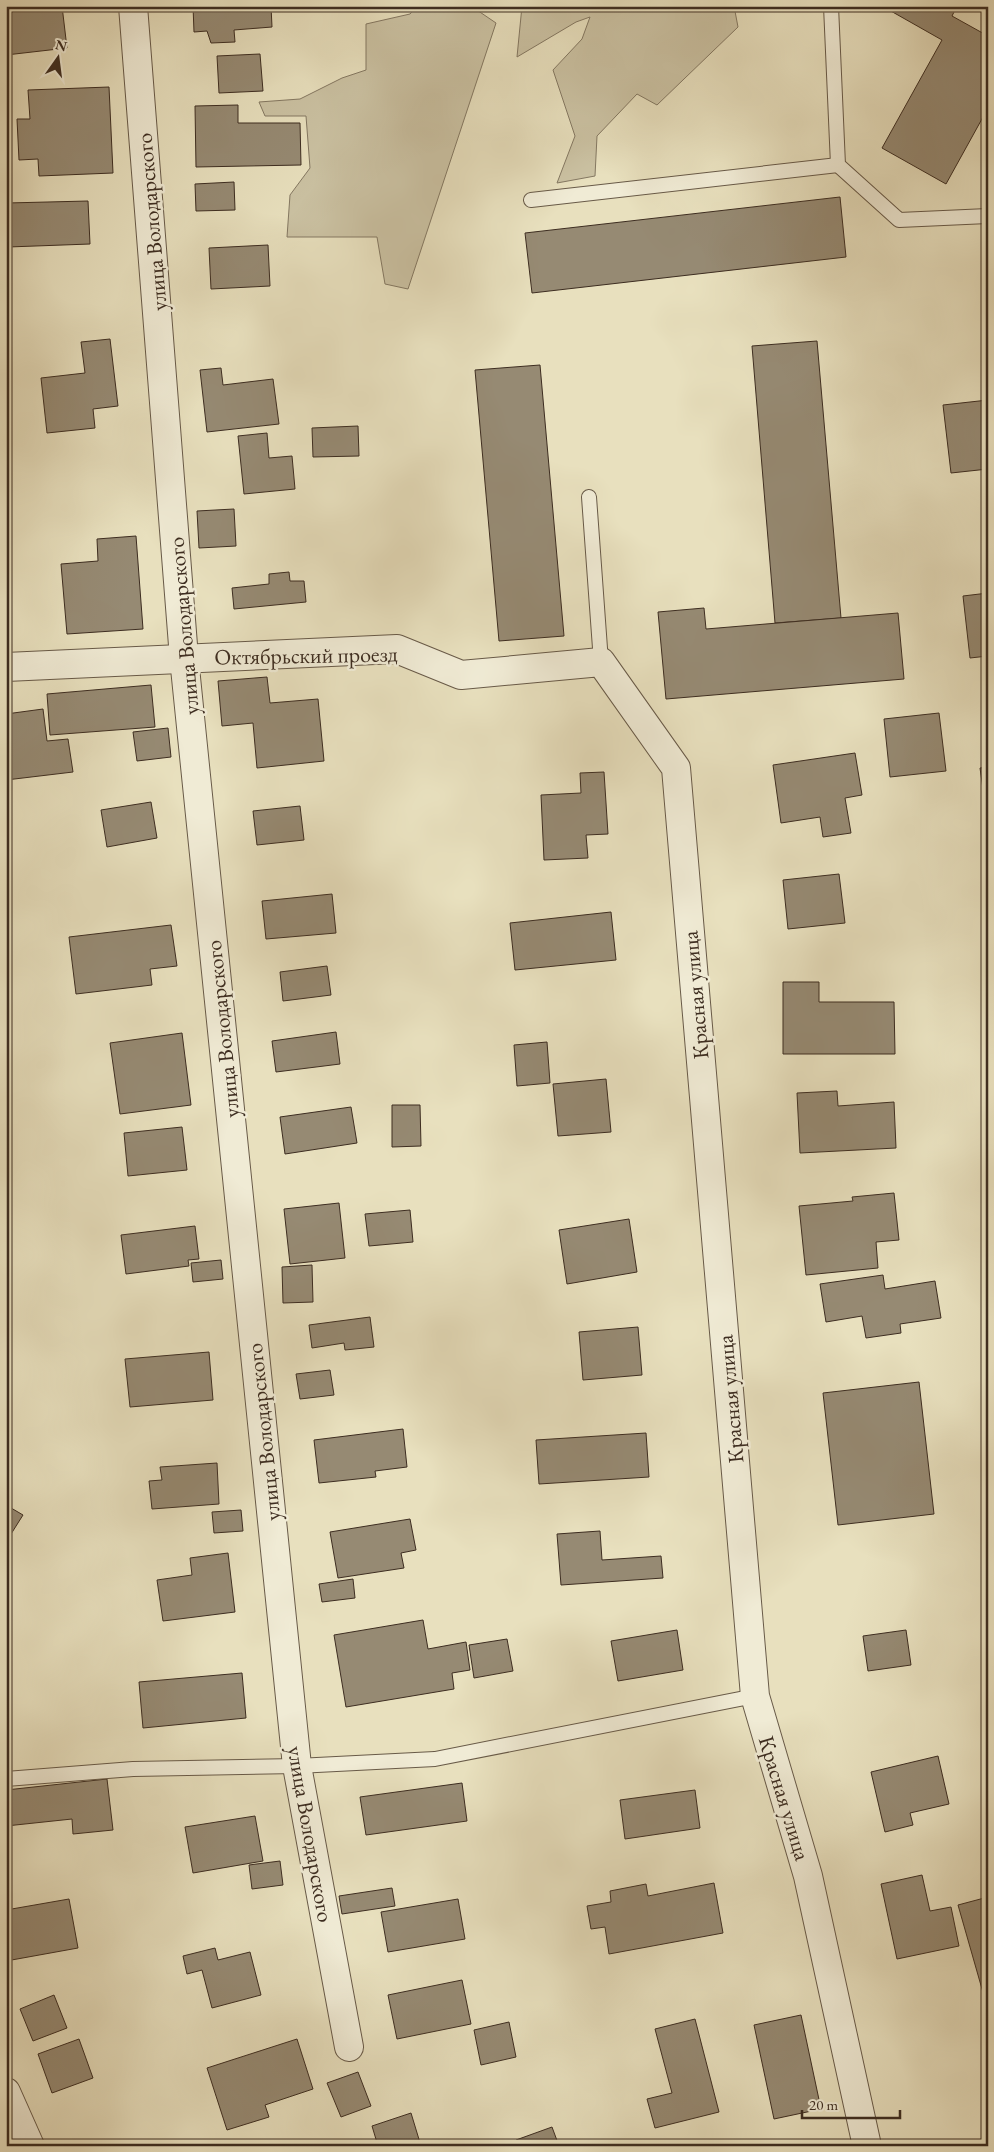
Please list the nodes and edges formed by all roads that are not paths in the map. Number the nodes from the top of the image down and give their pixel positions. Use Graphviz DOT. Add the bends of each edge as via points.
graph roads {
  1 [pos="133,6"];
  2 [pos="831,6"];
  3 [pos="838,164"];
  4 [pos="531,200"];
  5 [pos="988,216"];
  6 [pos="588,497"];
  7 [pos="184,658"];
  8 [pos="601,662"];
  9 [pos="6,667"];
  10 [pos="755,1696"];
  11 [pos="297,1766"];
  12 [pos="6,1779"];
  13 [pos="349,2047"];
  14 [pos="6,2092"];
  15 [pos="30,2146"];
  16 [pos="867,2146"];
  1 -- 7 [label="street, улица Володарского"];
  2 -- 3 [label="lane"];
  3 -- 4 [label="lane"];
  3 -- 5 [label="lane" via="899,220"];
  6 -- 8 [label="lane"];
  7 -- 8 [label="street, Октябрьский проезд" via="398,649 461,675"];
  7 -- 9 [label="street, Октябрьский проезд"];
  7 -- 11 [label="street, улица Володарского"];
  8 -- 10 [label="street, Красная улица" via="676,768"];
  10 -- 11 [label="lane" via="435,1759"];
  10 -- 16 [label="street, Красная улица" via="808,1876"];
  11 -- 12 [label="lane" via="133,1769"];
  11 -- 13 [label="street, улица Володарского"];
  14 -- 15 [label="street"];
}
